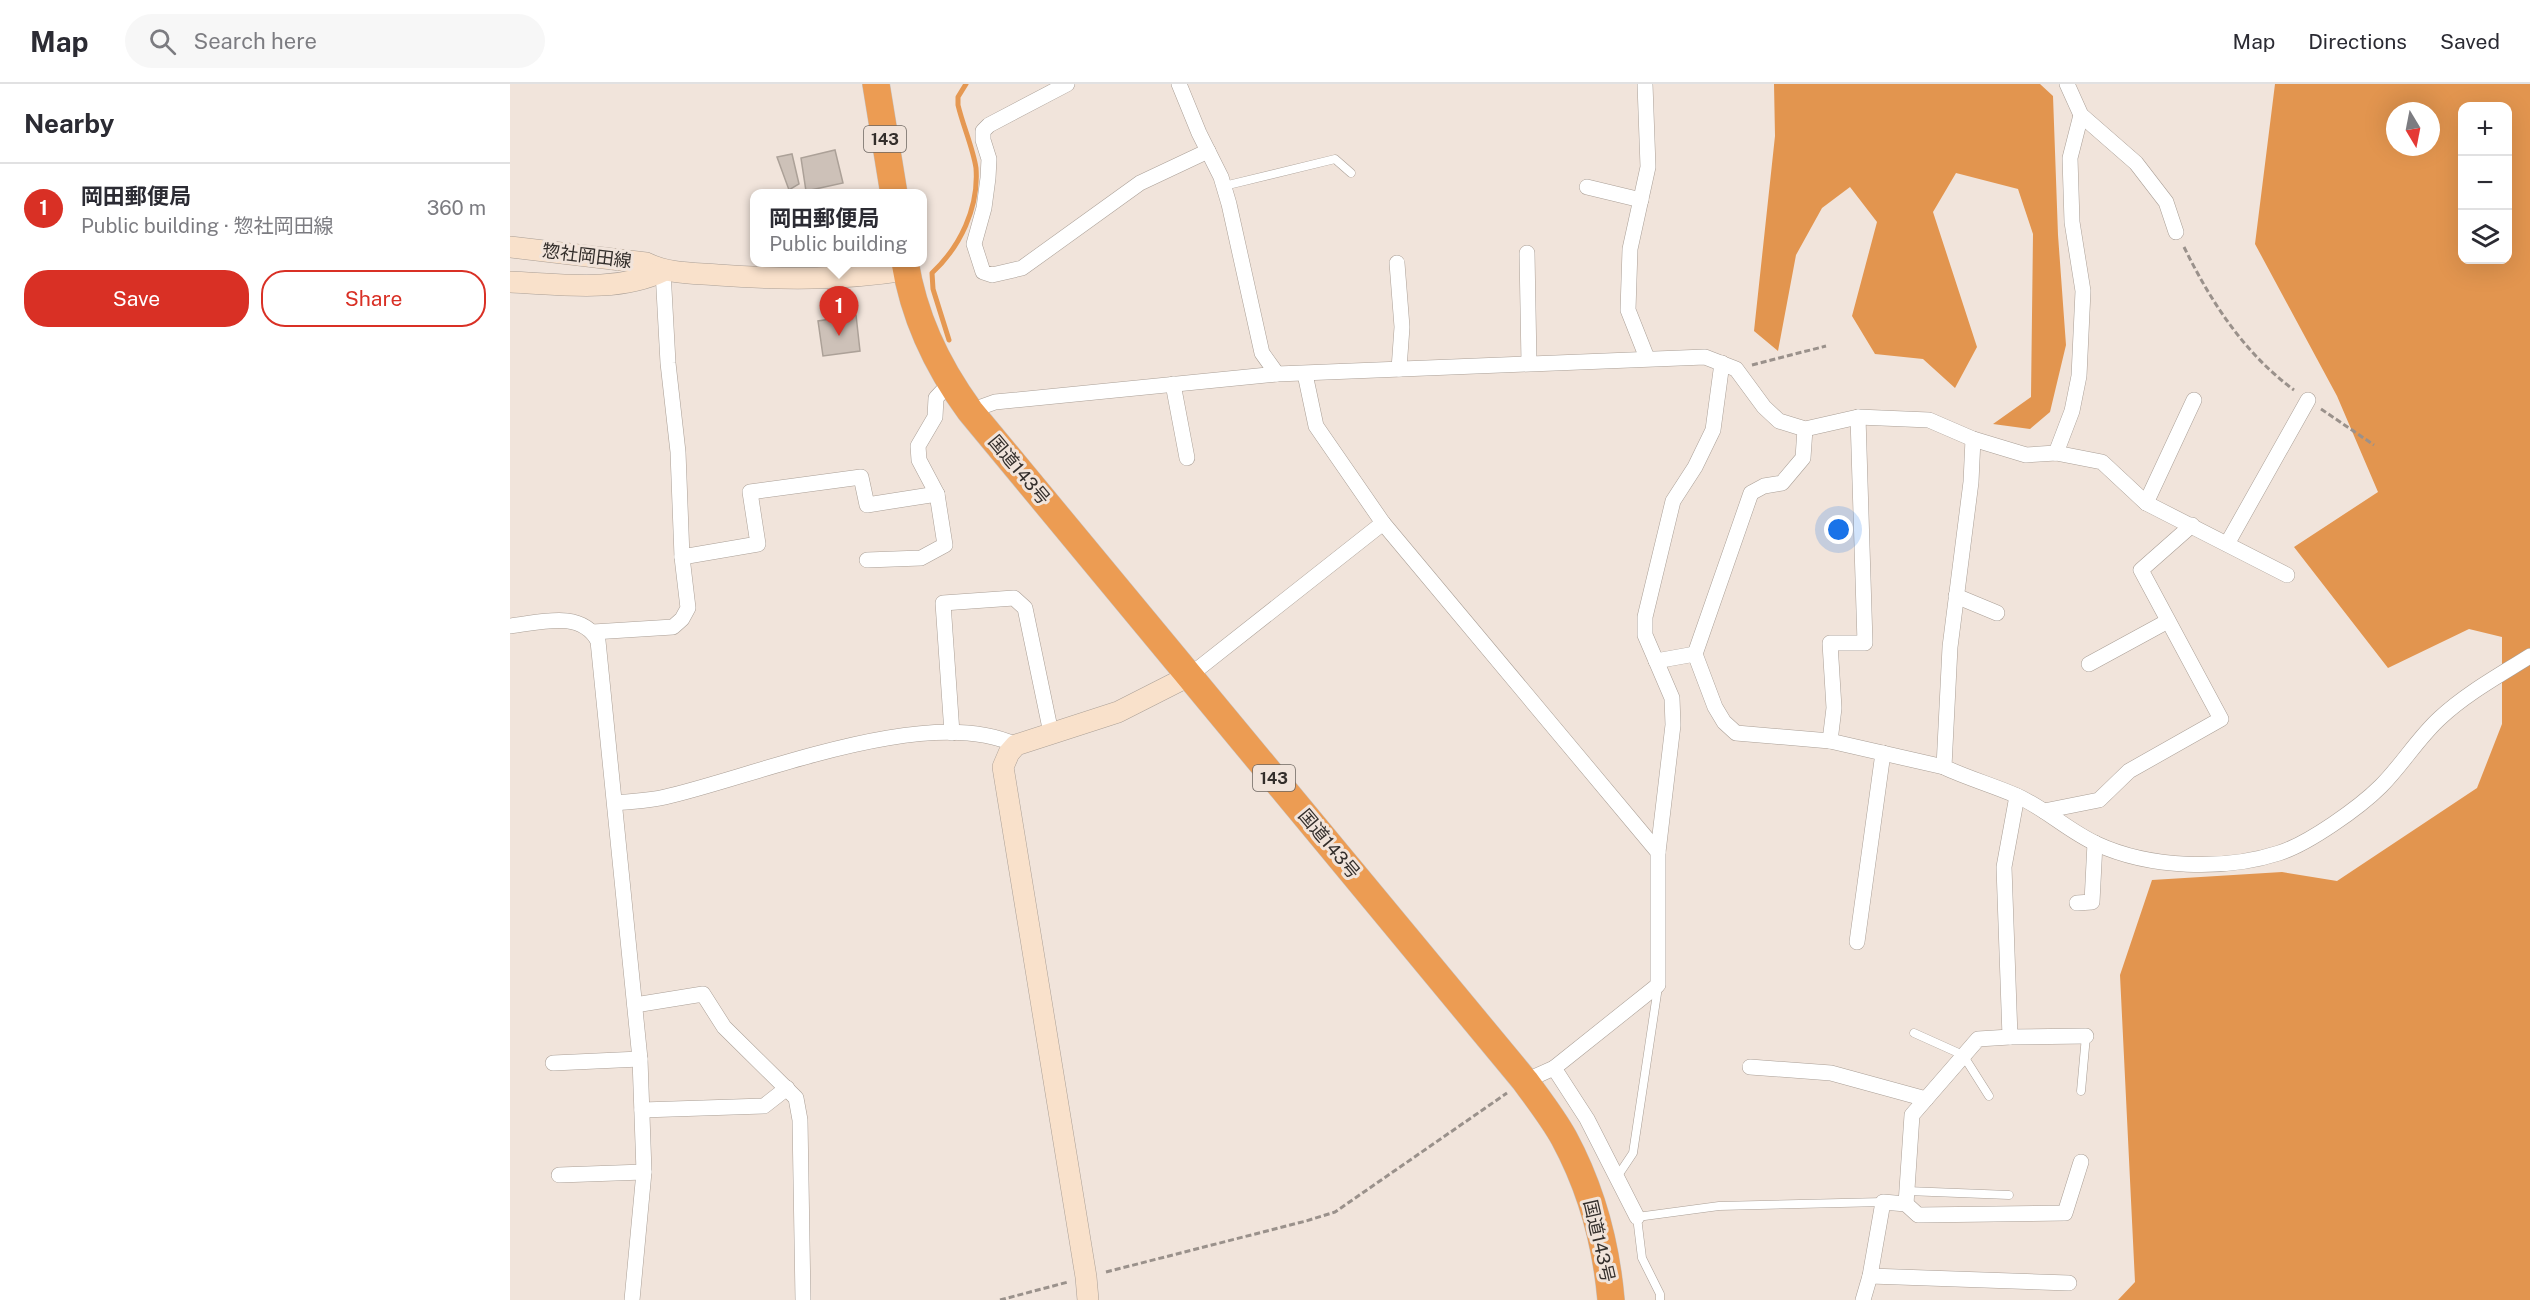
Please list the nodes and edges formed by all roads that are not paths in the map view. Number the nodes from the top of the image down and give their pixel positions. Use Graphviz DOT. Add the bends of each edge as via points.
graph roads {
  1 [pos="876,84"];
  2 [pos="1067,84"];
  3 [pos="1179,84"];
  4 [pos="1645,84"];
  5 [pos="2067,84"];
  6 [pos="2082,115"];
  7 [pos="1208,152"];
  8 [pos="1352,172"];
  9 [pos="1224,186"];
  10 [pos="1587,187"];
  11 [pos="893,189"];
  12 [pos="1641,200"];
  13 [pos="2176,232"];
  14 [pos="510,247"];
  15 [pos="1527,253"];
  16 [pos="1397,263"];
  17 [pos="902,267"];
  18 [pos="906,267"];
  19 [pos="663,271"];
  20 [pos="510,282"];
  21 [pos="1647,358"];
  22 [pos="1529,363"];
  23 [pos="1729,366"];
  24 [pos="1399,369"];
  25 [pos="1277,374"];
  26 [pos="1305,374"];
  27 [pos="950,383"];
  28 [pos="1173,384"];
  29 [pos="2194,400"];
  30 [pos="2308,400"];
  31 [pos="970,411"];
  32 [pos="1858,417"];
  33 [pos="1805,429"];
  34 [pos="1973,439"];
  35 [pos="2056,453"];
  36 [pos="1187,458"];
  37 [pos="937,494"];
  38 [pos="2146,503"];
  39 [pos="1383,523"];
  40 [pos="2192,525"];
  41 [pos="2227,544"];
  42 [pos="682,557"];
  43 [pos="867,560"];
  44 [pos="2287,575"];
  45 [pos="1956,596"];
  46 [pos="1997,613"];
  47 [pos="2168,621"];
  48 [pos="510,626"];
  49 [pos="593,632"];
  50 [pos="1695,654"];
  51 [pos="2530,656"];
  52 [pos="1656,661"];
  53 [pos="2089,664"];
  54 [pos="1189,676"];
  55 [pos="952,733"];
  56 [pos="1051,733"];
  57 [pos="1830,741"];
  58 [pos="1016,745"];
  59 [pos="1883,753"];
  60 [pos="1944,767"];
  61 [pos="2017,796"];
  62 [pos="615,803"];
  63 [pos="2044,811"];
  64 [pos="2096,843"];
  65 [pos="1658,852"];
  66 [pos="2077,903"];
  67 [pos="1857,942"];
  68 [pos="1659,986"];
  69 [pos="635,1005"];
  70 [pos="1914,1033"];
  71 [pos="2086,1036"];
  72 [pos="2010,1037"];
  73 [pos="1964,1055"];
  74 [pos="640,1059"];
  75 [pos="553,1063"];
  76 [pos="1750,1067"];
  77 [pos="1554,1068"];
  78 [pos="1525,1081"];
  79 [pos="787,1088"];
  80 [pos="2080,1090"];
  81 [pos="1989,1096"];
  82 [pos="1926,1099"];
  83 [pos="642,1110"];
  84 [pos="2081,1162"];
  85 [pos="644,1172"];
  86 [pos="559,1175"];
  87 [pos="1617,1177"];
  88 [pos="2009,1195"];
  89 [pos="1907,1197"];
  90 [pos="1883,1202"];
  91 [pos="1637,1217"];
  92 [pos="1870,1276"];
  93 [pos="2069,1283"];
  94 [pos="632,1300"];
  95 [pos="803,1300"];
  96 [pos="1088,1300"];
  97 [pos="1611,1300"];
  98 [pos="1660,1300"];
  99 [pos="1863,1300"];
  1 -- 11 [label="highway, 143"];
  2 -- 7 [label="street" via="983,131 989,159 988,178 974,244 983,272 992,275 1022,268 1140,183"];
  3 -- 7 [label="street"];
  4 -- 12 [label="street" via="1648,167"];
  5 -- 6 [label="street"];
  6 -- 13 [label="street" via="2136,163 2166,202"];
  6 -- 35 [label="street" via="2070,159 2072,222 2083,291 2079,376 2072,411"];
  7 -- 9 [label="street"];
  8 -- 9 [label="lane" via="1335,159"];
  9 -- 25 [label="street" via="1262,353"];
  10 -- 12 [label="street"];
  12 -- 21 [label="street" via="1630,249 1628,310"];
  14 -- 19 [label="street, 惣社岡田線" via="645,263"];
  15 -- 22 [label="street"];
  16 -- 24 [label="street" via="1402,327"];
  17 -- 19 [label="street, 惣社岡田線" via="857,277 814,280"];
  18 -- 27 [label="highway, 国道143号 / 143" via="928,342"];
  19 -- 20 [label="street, 惣社岡田線" via="633,281 590,285"];
  19 -- 42 [label="street"];
  21 -- 22 [label="street"];
  21 -- 23 [label="street" via="1706,357"];
  22 -- 24 [label="street"];
  23 -- 33 [label="street" via="1779,421"];
  23 -- 52 [label="street" via="1713,429 1673,501 1645,617 1644,635"];
  24 -- 26 [label="street"];
  25 -- 26 [label="street"];
  25 -- 28 [label="street"];
  26 -- 39 [label="street" via="1316,426"];
  27 -- 31 [label="highway, 国道143号 / 143"];
  27 -- 37 [label="street" via="936,398 935,417 918,446 919,460"];
  28 -- 31 [label="street" via="995,402"];
  28 -- 36 [label="street"];
  29 -- 38 [label="street"];
  30 -- 41 [label="street"];
  31 -- 54 [label="highway, 国道143号 / 143"];
  32 -- 33 [label="street"];
  32 -- 34 [label="street" via="1929,420"];
  32 -- 57 [label="street" via="1865,642 1830,643 1834,708"];
  33 -- 50 [label="street" via="1803,458 1782,483 1751,493"];
  34 -- 35 [label="street" via="2025,455"];
  34 -- 45 [label="street"];
  35 -- 38 [label="street" via="2102,462"];
  37 -- 42 [label="street" via="867,505 861,477 750,492 758,544"];
  37 -- 43 [label="street" via="945,545 921,558"];
  38 -- 40 [label="street"];
  39 -- 54 [label="street"];
  39 -- 65 [label="street"];
  40 -- 41 [label="street"];
  40 -- 47 [label="street" via="2141,570"];
  41 -- 44 [label="street"];
  42 -- 49 [label="street" via="688,608 673,627"];
  45 -- 46 [label="street"];
  45 -- 60 [label="street"];
  47 -- 53 [label="street"];
  47 -- 63 [label="street" via="2221,719 2129,771 2099,800"];
  48 -- 49 [label="street" via="572,620"];
  49 -- 62 [label="street" via="598,641"];
  50 -- 52 [label="street"];
  50 -- 57 [label="street" via="1715,707 1736,733"];
  51 -- 64 [label="street" via="2439,718 2380,787 2354,808 2280,853 2234,863 2176,863 2133,858"];
  52 -- 65 [label="street" via="1672,698 1673,725"];
  54 -- 56 [label="street" via="1118,712"];
  54 -- 78 [label="highway, 国道143号 / 143"];
  55 -- 56 [label="street" via="943,603 1014,598 1025,608"];
  55 -- 58 [label="street" via="997,736"];
  55 -- 62 [label="street" via="900,736 816,754 663,798"];
  56 -- 58 [label="street"];
  57 -- 59 [label="street"];
  58 -- 96 [label="street" via="1003,767"];
  59 -- 60 [label="street"];
  59 -- 67 [label="street"];
  60 -- 61 [label="street"];
  61 -- 63 [label="street"];
  61 -- 72 [label="street" via="2004,867"];
  62 -- 69 [label="street"];
  63 -- 64 [label="street"];
  64 -- 66 [label="street" via="2092,902"];
  65 -- 68 [label="street"];
  68 -- 77 [label="street"];
  68 -- 87 [label="lane" via="1633,1153"];
  69 -- 74 [label="street"];
  69 -- 79 [label="street" via="702,994 724,1027"];
  70 -- 73 [label="lane"];
  71 -- 72 [label="street"];
  71 -- 80 [label="lane"];
  72 -- 73 [label="street" via="1978,1039"];
  73 -- 81 [label="lane"];
  73 -- 82 [label="street"];
  74 -- 75 [label="street"];
  74 -- 83 [label="street"];
  76 -- 82 [label="street" via="1831,1073"];
  77 -- 78 [label="street"];
  77 -- 87 [label="street" via="1587,1119"];
  78 -- 97 [label="highway, 国道143号 / 143" via="1563,1136 1582,1172 1602,1242"];
  79 -- 83 [label="street" via="764,1106"];
  79 -- 95 [label="street" via="796,1098 800,1120"];
  82 -- 89 [label="street" via="1912,1115"];
  83 -- 85 [label="street"];
  84 -- 89 [label="street" via="2065,1213 1918,1215"];
  85 -- 86 [label="street"];
  85 -- 94 [label="street"];
  87 -- 91 [label="street"];
  88 -- 89 [label="lane"];
  89 -- 90 [label="street"];
  90 -- 91 [label="lane" via="1719,1206"];
  90 -- 92 [label="street"];
  91 -- 98 [label="lane" via="1642,1258"];
  92 -- 93 [label="street"];
  92 -- 99 [label="street"];
}
